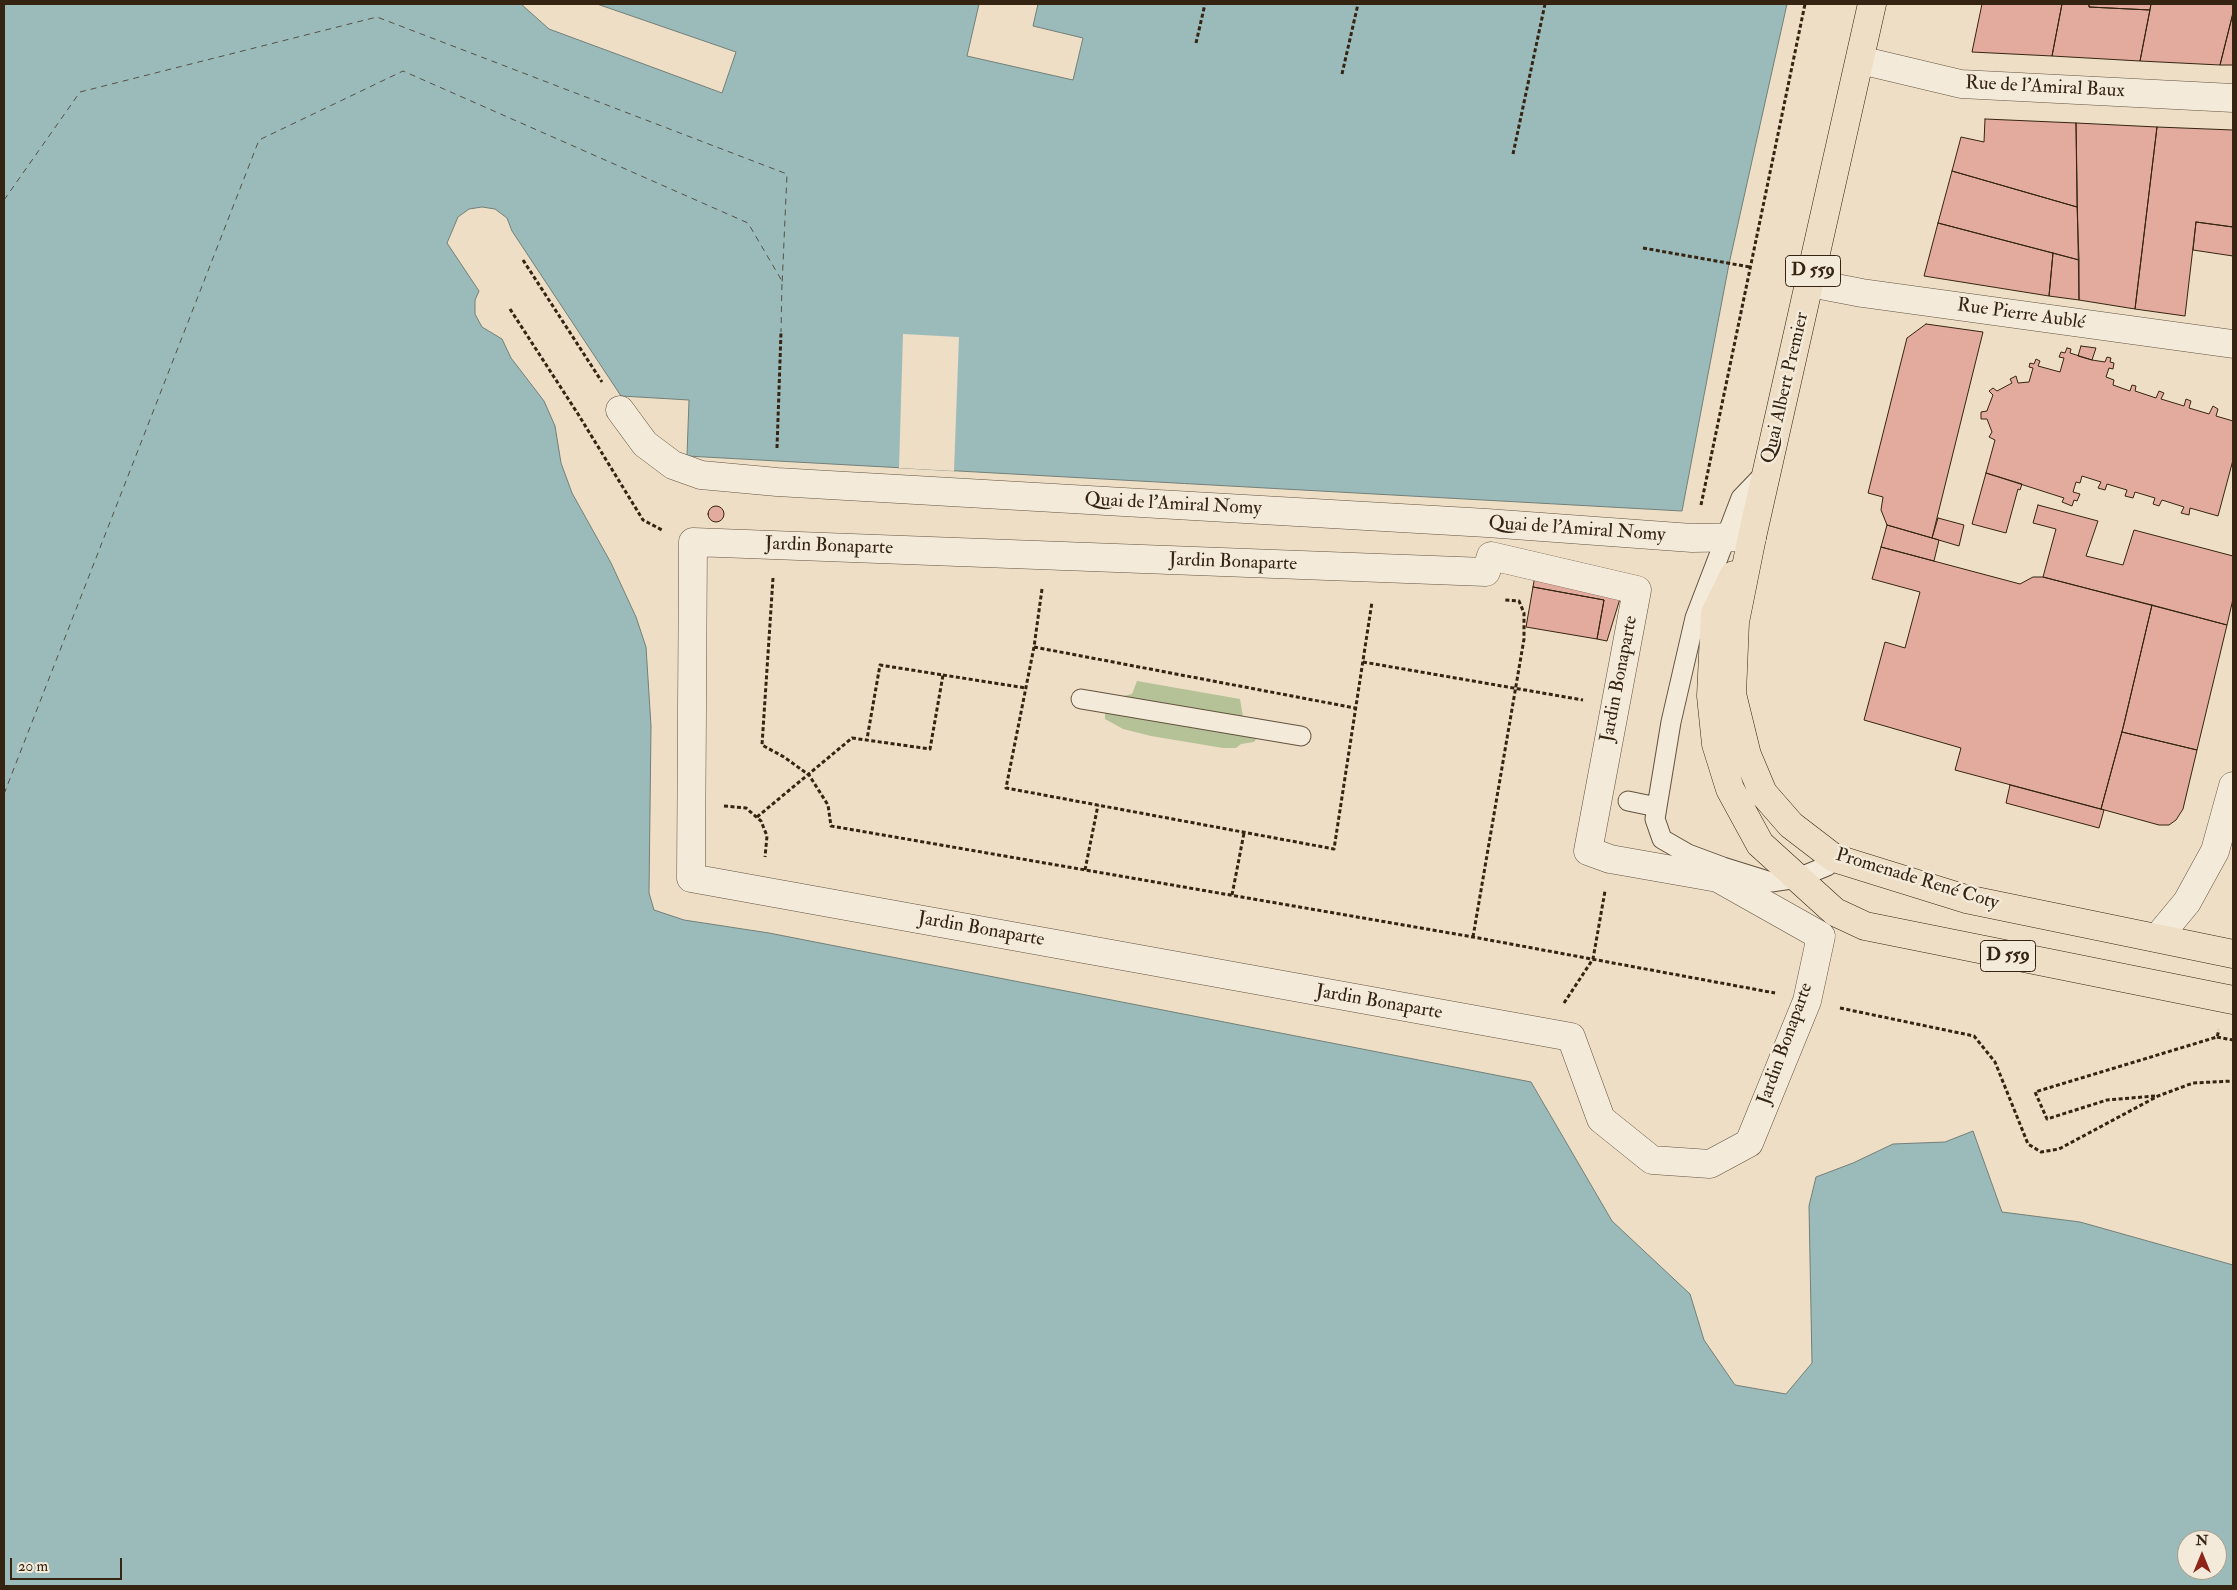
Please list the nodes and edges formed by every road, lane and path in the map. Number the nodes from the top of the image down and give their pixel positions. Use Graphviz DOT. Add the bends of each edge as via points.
graph roads {
  1 [pos="1205,4"];
  2 [pos="1358,4"];
  3 [pos="1545,4"];
  4 [pos="1805,4"];
  5 [pos="1872,4"];
  6 [pos="1196,43"];
  7 [pos="1860,60"];
  8 [pos="1342,74"];
  9 [pos="2233,98"];
  10 [pos="1513,154"];
  11 [pos="1643,248"];
  12 [pos="522,260"];
  13 [pos="1750,267"];
  14 [pos="1810,282"];
  15 [pos="781,332"];
  16 [pos="2233,344"];
  17 [pos="620,410"];
  18 [pos="1767,470"];
  19 [pos="777,482"];
  20 [pos="1752,537"];
  21 [pos="1692,538"];
  22 [pos="1724,538"];
  23 [pos="1034,647"];
  24 [pos="1362,662"];
  25 [pos="943,675"];
  26 [pos="1026,688"];
  27 [pos="1081,699"];
  28 [pos="1615,706"];
  29 [pos="1355,708"];
  30 [pos="1301,736"];
  31 [pos="867,739"];
  32 [pos="2232,793"];
  33 [pos="1628,802"];
  34 [pos="1098,805"];
  35 [pos="1657,807"];
  36 [pos="757,817"];
  37 [pos="1244,833"];
  38 [pos="1834,858"];
  39 [pos="1610,859"];
  40 [pos="1085,870"];
  41 [pos="1798,878"];
  42 [pos="1232,896"];
  43 [pos="1473,937"];
  44 [pos="2158,937"];
  45 [pos="2233,954"];
  46 [pos="1593,959"];
  47 [pos="2231,999"];
  48 [pos="1807,1001"];
  49 [pos="2217,1037"];
  50 [pos="2233,1040"];
  51 [pos="2233,1081"];
  52 [pos="2158,1096"];
  1 -- 6 [label="path"];
  2 -- 8 [label="path"];
  3 -- 10 [label="path"];
  4 -- 13 [label="path"];
  5 -- 7 [label="main road, Quai Albert Premier / D 559"];
  7 -- 9 [label="street, Rue de l'Amiral Baux" via="1961,84"];
  7 -- 14 [label="main road, Quai Albert Premier / D 559"];
  11 -- 13 [label="path"];
  12 -- 17 [label="path"];
  13 -- 21 [label="path"];
  14 -- 16 [label="street, Rue Pierre Aublé" via="1862,293"];
  14 -- 18 [label="main road, Quai Albert Premier / D 559"];
  15 -- 19 [label="path"];
  17 -- 19 [label="street, Quai de l'Amiral Nomy" via="646,444 673,466 701,475"];
  18 -- 20 [label="main road, Quai Albert Premier / D 559"];
  18 -- 22 [label="lane" via="1741,498"];
  19 -- 21 [label="street, Quai de l'Amiral Nomy" via="1477,522"];
  20 -- 22 [label="street, Quai de l'Amiral Nomy"];
  20 -- 38 [label="main road, Promenade René Coty / D 559" via="1735,622 1732,694 1747,755 1763,793 1791,825"];
  20 -- 41 [label="main road, D 559" via="1715,614 1711,696 1716,744 1730,789 1760,844"];
  21 -- 22 [label="street, Quai de l'Amiral Nomy"];
  22 -- 35 [label="lane" via="1695,618 1671,722"];
  23 -- 29 [label="path"];
  24 -- 28 [label="path"];
  25 -- 26 [label="path"];
  25 -- 31 [label="path" via="880,665"];
  25 -- 31 [label="path" via="930,749"];
  27 -- 30 [label="lane"];
  28 -- 39 [label="street, Jardin Bonaparte" via="1588,851"];
  28 -- 48 [label="street, Jardin Bonaparte" via="1637,590 1491,556 1486,572 693,542 691,878 1571,1037 1601,1119 1652,1160 1710,1164 1748,1143"];
  31 -- 36 [label="path" via="852,738"];
  32 -- 44 [label="street" via="2215,851 2187,902"];
  33 -- 35 [label="lane"];
  34 -- 40 [label="path"];
  35 -- 41 [label="lane" via="1655,819 1662,839 1688,854 1771,882"];
  37 -- 42 [label="path"];
  38 -- 41 [label="lane" via="1828,866"];
  38 -- 44 [label="main road, Promenade René Coty / D 559" via="1966,899"];
  39 -- 46 [label="path"];
  39 -- 48 [label="street, Jardin Bonaparte" via="1718,878 1821,936"];
  41 -- 47 [label="main road, D 559" via="1835,912 1865,926"];
  43 -- 46 [label="path"];
  44 -- 45 [label="main road, Promenade René Coty / D 559"];
  46 -- 48 [label="path"];
  47 -- 49 [label="path"];
  48 -- 52 [label="path" via="1974,1036 1995,1062 2028,1144 2041,1152 2059,1149"];
  49 -- 50 [label="path"];
  49 -- 52 [label="path" via="2035,1092 2047,1120 2107,1100"];
  51 -- 52 [label="path" via="2193,1083"];
}
